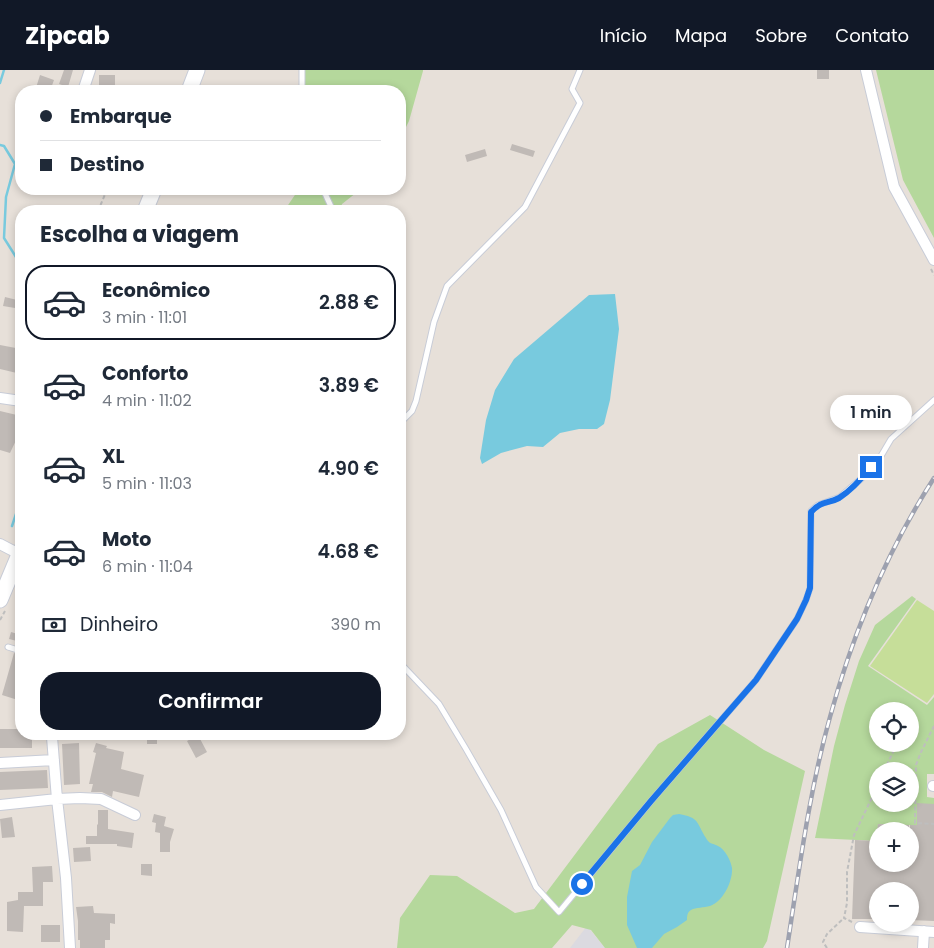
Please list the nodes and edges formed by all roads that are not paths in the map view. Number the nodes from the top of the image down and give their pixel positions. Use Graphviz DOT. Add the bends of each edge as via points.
graph roads {
  1 [pos="90,70"];
  2 [pos="197,70"];
  3 [pos="302,70"];
  4 [pos="580,70"];
  5 [pos="866,70"];
  6 [pos="85,85"];
  7 [pos="191,85"];
  8 [pos="302,85"];
  9 [pos="934,260"];
  10 [pos="0,398"];
  11 [pos="15,400"];
  12 [pos="934,400"];
  13 [pos="406,417"];
  14 [pos="0,544"];
  15 [pos="15,550"];
  16 [pos="15,566"];
  17 [pos="0,600"];
  18 [pos="8,647"];
  19 [pos="15,649"];
  20 [pos="406,669"];
  21 [pos="52,740"];
  22 [pos="54,760"];
  23 [pos="0,763"];
  24 [pos="57,799"];
  25 [pos="0,805"];
  26 [pos="135,815"];
  27 [pos="860,927"];
  28 [pos="929,932"];
  29 [pos="70,948"];
  30 [pos="923,948"];
  1 -- 6 [label="street"];
  2 -- 7 [label="main road"];
  3 -- 8 [label="lane"];
  4 -- 13 [label="lane" via="572,89 580,103 525,207 447,286 434,322 416,401"];
  5 -- 9 [label="street" via="894,187"];
  10 -- 11 [label="street"];
  12 -- 20 [label="lane" via="891,438 862,478 840,497 818,505 811,512 810,588 797,619 756,680 559,912 536,887 501,810 439,704"];
  14 -- 15 [label="street"];
  16 -- 17 [label="main road"];
  18 -- 19 [label="lane"];
  21 -- 22 [label="street"];
  22 -- 23 [label="street"];
  22 -- 24 [label="street"];
  24 -- 25 [label="street"];
  24 -- 26 [label="street" via="101,799"];
  24 -- 29 [label="street"];
  27 -- 28 [label="street"];
  28 -- 30 [label="street"];
}
